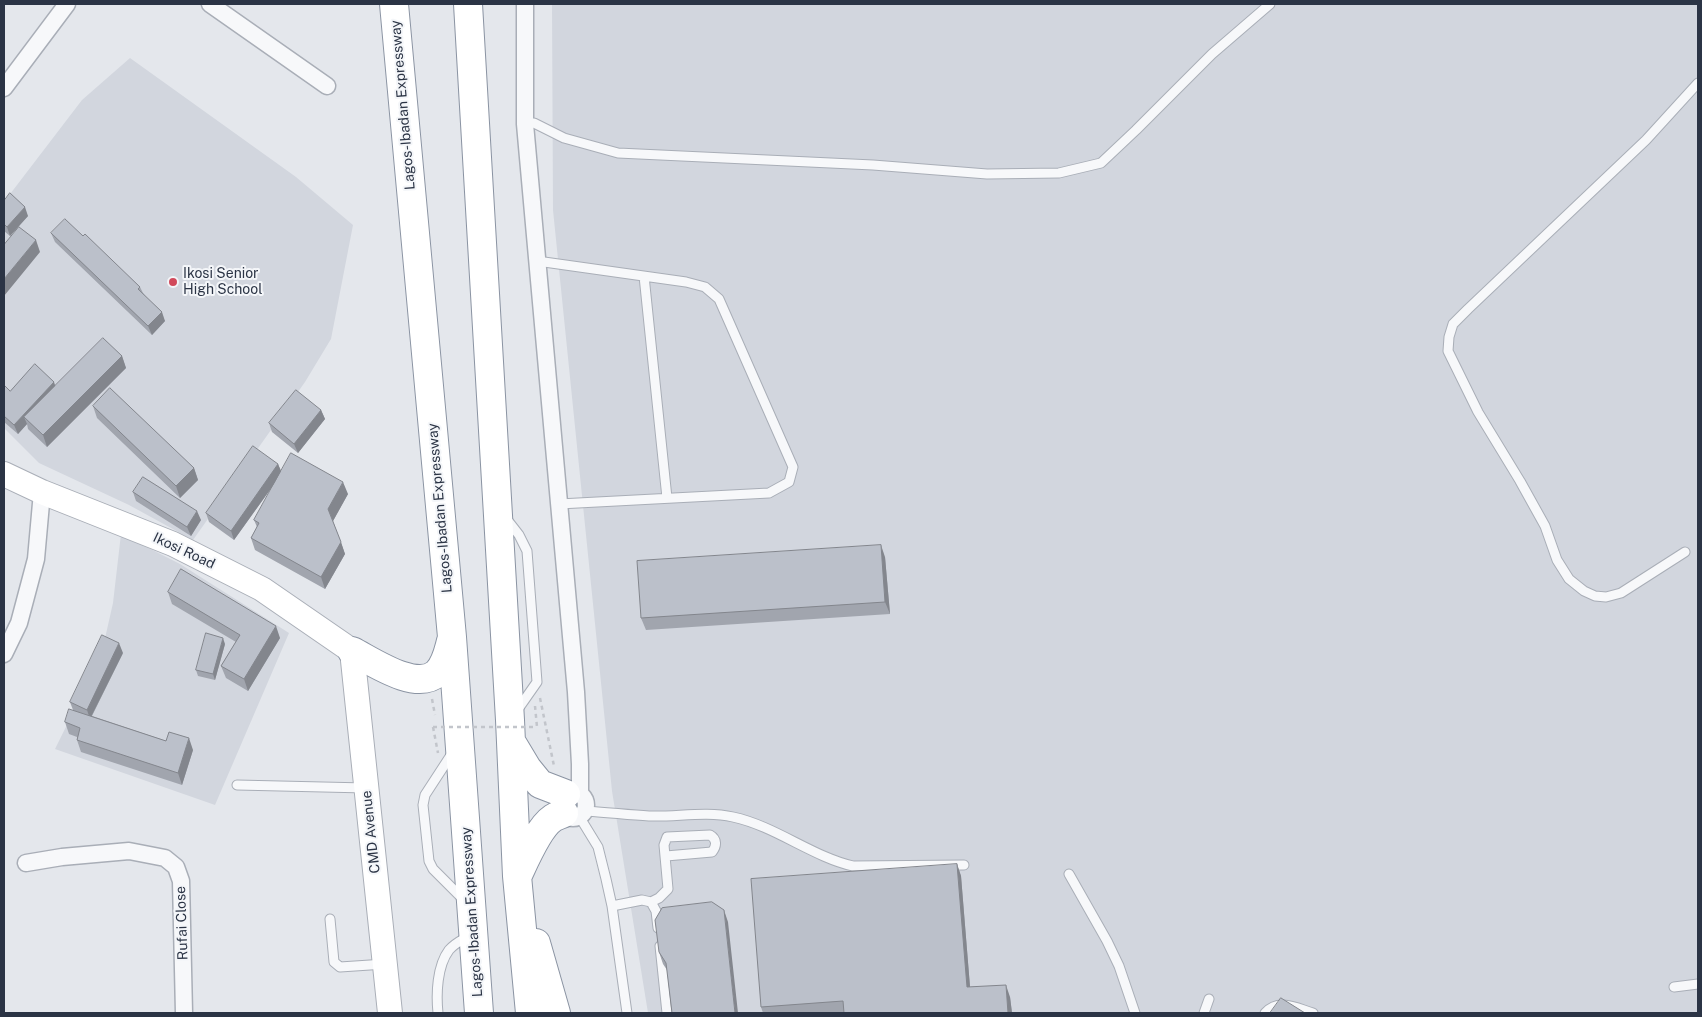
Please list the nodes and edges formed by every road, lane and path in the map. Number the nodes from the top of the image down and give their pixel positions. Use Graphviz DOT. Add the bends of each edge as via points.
graph roads {
  1 [pos="67,4"];
  2 [pos="210,4"];
  3 [pos="394,4"];
  4 [pos="468,4"];
  5 [pos="525,4"];
  6 [pos="1270,4"];
  7 [pos="1698,83"];
  8 [pos="327,86"];
  9 [pos="4,88"];
  10 [pos="525,124"];
  11 [pos="537,261"];
  12 [pos="644,276"];
  13 [pos="4,474"];
  14 [pos="42,492"];
  15 [pos="667,498"];
  16 [pos="560,504"];
  17 [pos="497,507"];
  18 [pos="1686,552"];
  19 [pos="452,637"];
  20 [pos="352,651"];
  21 [pos="4,654"];
  22 [pos="537,682"];
  23 [pos="432,697"];
  24 [pos="436,716"];
  25 [pos="438,725"];
  26 [pos="537,727"];
  27 [pos="510,731"];
  28 [pos="460,741"];
  29 [pos="554,766"];
  30 [pos="443,767"];
  31 [pos="237,785"];
  32 [pos="366,788"];
  33 [pos="575,806"];
  34 [pos="666,856"];
  35 [pos="26,862"];
  36 [pos="964,864"];
  37 [pos="1069,874"];
  38 [pos="517,876"];
  39 [pos="651,902"];
  40 [pos="612,906"];
  41 [pos="330,918"];
  42 [pos="473,920"];
  43 [pos="385,964"];
  44 [pos="1698,984"];
  45 [pos="1674,987"];
  46 [pos="1209,999"];
  47 [pos="184,1013"];
  48 [pos="390,1013"];
  49 [pos="438,1013"];
  50 [pos="479,1013"];
  51 [pos="530,1013"];
  52 [pos="556,1013"];
  53 [pos="627,1013"];
  54 [pos="667,1013"];
  55 [pos="1135,1013"];
  56 [pos="1204,1013"];
  57 [pos="1265,1013"];
  58 [pos="1313,1013"];
  1 -- 9 [label="street"];
  2 -- 8 [label="street"];
  3 -- 19 [label="highway, Lagos-Ibadan Expressway"];
  4 -- 17 [label="highway"];
  5 -- 10 [label="street"];
  6 -- 10 [label="lane" via="1212,54 1101,163 1059,173 987,174 873,165 618,153 564,138 534,123"];
  7 -- 18 [label="lane" via="1646,140 1453,324 1448,351 1478,412 1545,526 1557,560 1569,579 1584,591 1606,597 1621,593"];
  10 -- 11 [label="street"];
  11 -- 12 [label="lane"];
  11 -- 16 [label="street"];
  12 -- 15 [label="lane"];
  12 -- 15 [label="lane" via="706,287 719,300 793,467 789,482 769,493"];
  13 -- 14 [label="street, Ikosi Road"];
  14 -- 20 [label="street, Ikosi Road" via="173,544 262,589"];
  14 -- 21 [label="street" via="36,559 19,623"];
  15 -- 16 [label="lane"];
  16 -- 33 [label="street" via="576,692"];
  17 -- 22 [label="lane" via="527,550"];
  17 -- 27 [label="highway"];
  19 -- 20 [label="highway" via="446,660 428,679 416,680 396,673"];
  19 -- 28 [label="highway, Lagos-Ibadan Expressway"];
  20 -- 32 [label="street, CMD Avenue"];
  22 -- 27 [label="lane"];
  22 -- 29 [label="path"];
  23 -- 24 [label="path"];
  25 -- 30 [label="path"];
  26 -- 30 [label="path, bridge" via="434,727"];
  27 -- 33 [label="highway" via="527,768 540,784"];
  27 -- 38 [label="highway"];
  28 -- 30 [label="lane"];
  28 -- 42 [label="highway, Lagos-Ibadan Expressway"];
  30 -- 42 [label="lane" via="425,795 429,861"];
  31 -- 32 [label="lane"];
  32 -- 43 [label="street, CMD Avenue"];
  33 -- 36 [label="lane" via="650,816 715,814 733,817 854,866"];
  33 -- 38 [label="highway" via="552,818 532,846"];
  33 -- 40 [label="lane" via="598,848"];
  34 -- 34 [label="lane" via="664,845 667,837 710,835 716,841 712,852"];
  34 -- 39 [label="lane" via="668,889"];
  35 -- 47 [label="street, Rufai Close" via="129,851 165,858 176,867 182,890"];
  37 -- 55 [label="lane" via="1108,941"];
  38 -- 51 [label="highway"];
  38 -- 52 [label="highway"];
  39 -- 40 [label="lane" via="642,900"];
  39 -- 54 [label="lane" via="656,911"];
  40 -- 53 [label="lane"];
  41 -- 43 [label="lane" via="334,962 340,967"];
  42 -- 49 [label="lane" via="442,965"];
  42 -- 50 [label="highway, Lagos-Ibadan Expressway"];
  43 -- 48 [label="street, CMD Avenue"];
  44 -- 45 [label="lane"];
  46 -- 56 [label="lane"];
  57 -- 58 [label="lane" via="1282,1004"];
}
